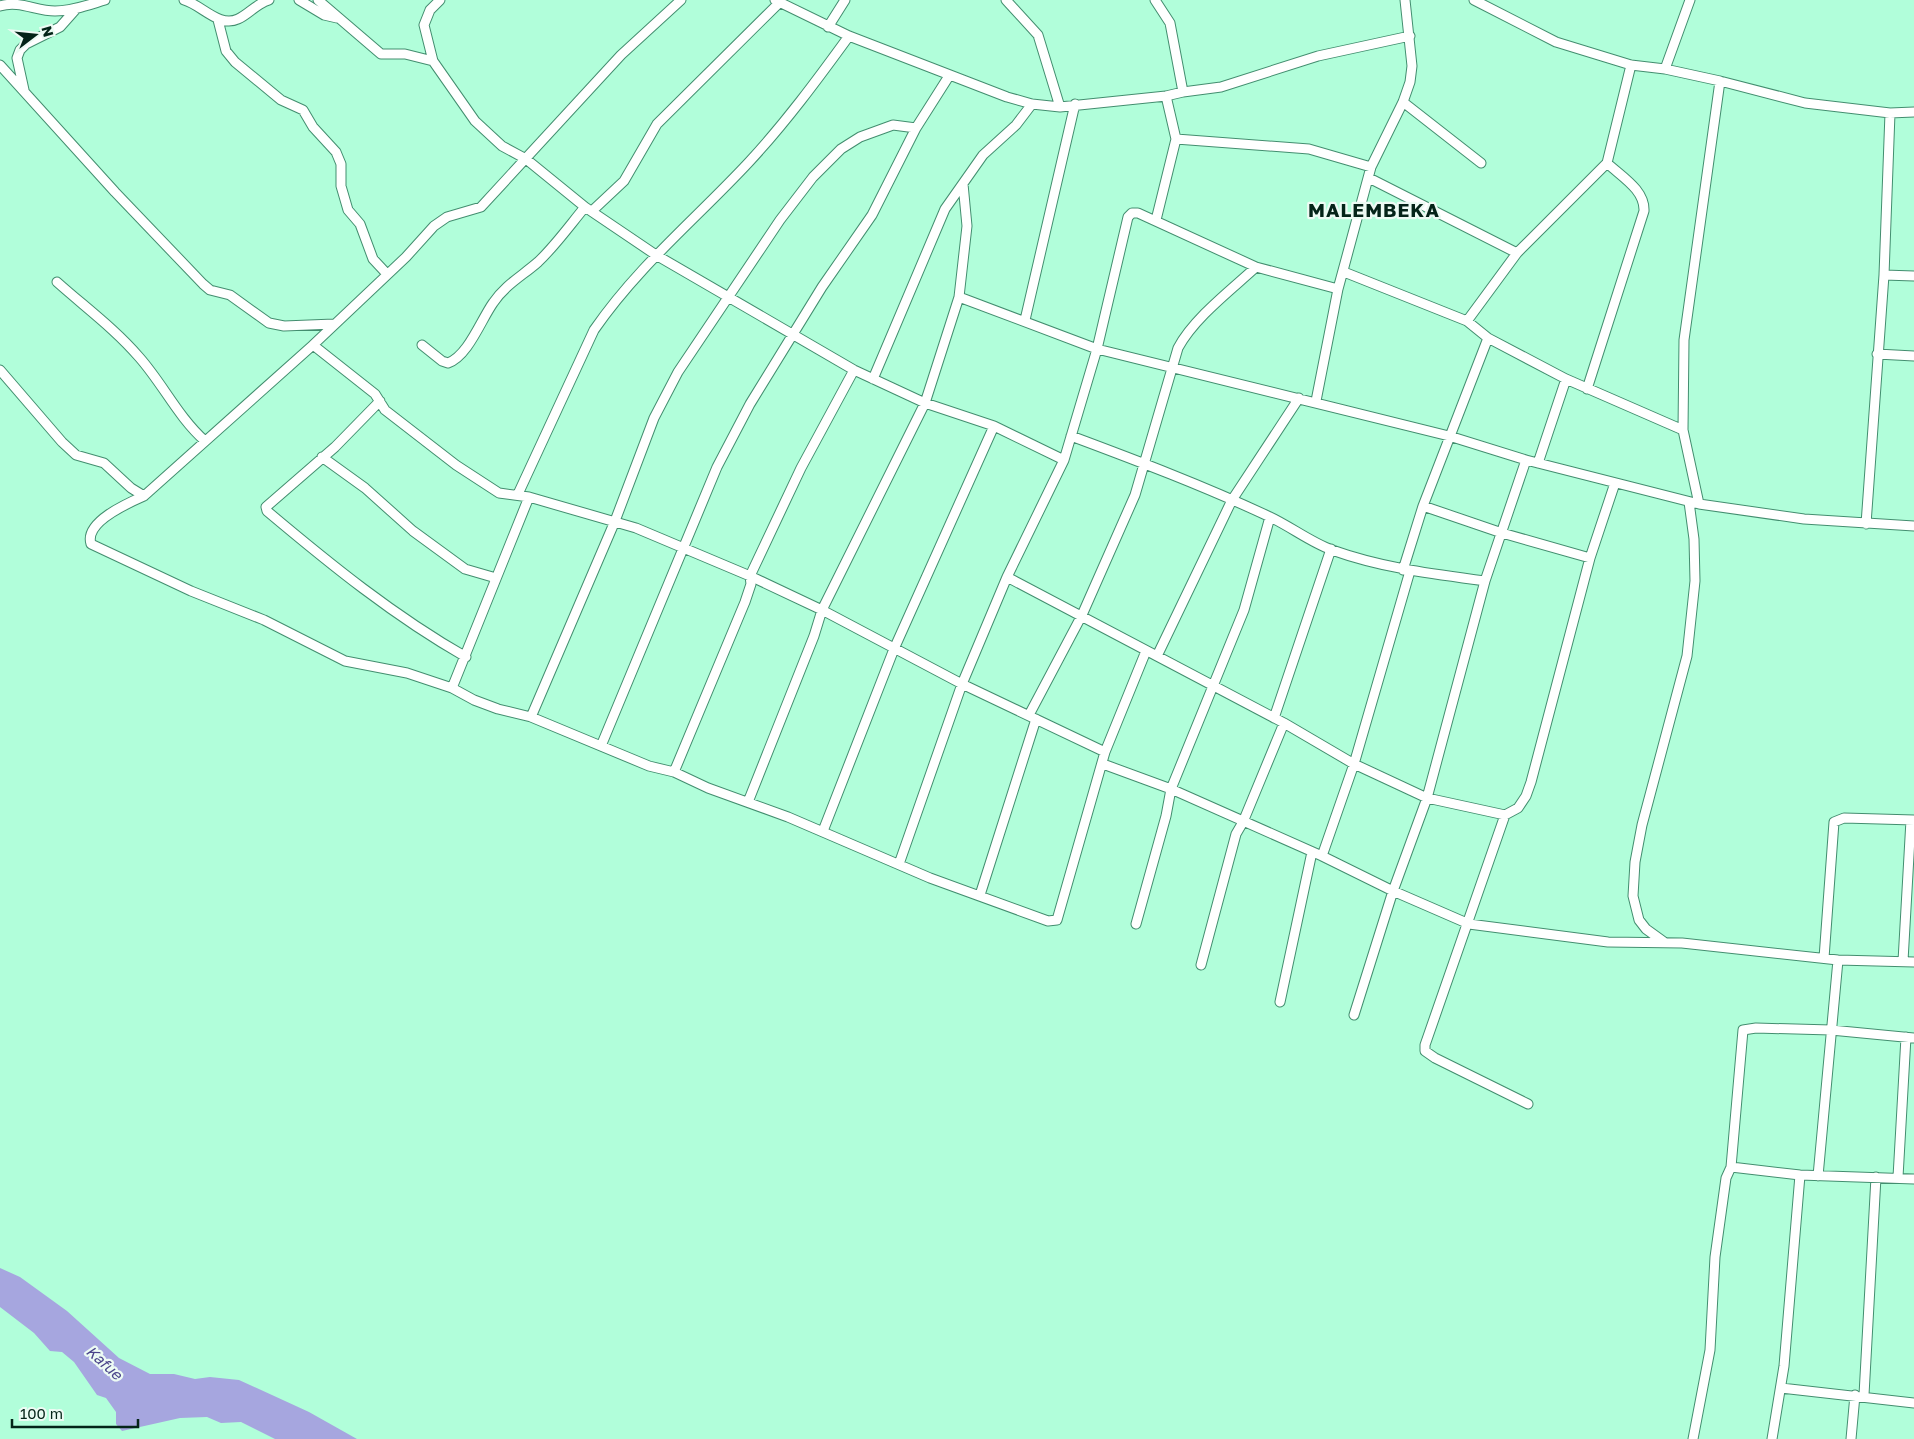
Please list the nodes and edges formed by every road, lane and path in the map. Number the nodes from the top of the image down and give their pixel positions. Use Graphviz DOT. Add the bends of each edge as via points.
graph roads {
  1 [pos="105,0"];
  2 [pos="184,0"];
  3 [pos="268,0"];
  4 [pos="299,0"];
  5 [pos="318,0"];
  6 [pos="440,0"];
  7 [pos="681,0"];
  8 [pos="846,0"];
  9 [pos="1006,0"];
  10 [pos="1155,0"];
  11 [pos="1405,0"];
  12 [pos="1474,0"];
  13 [pos="1690,0"];
  14 [pos="196,1"];
  15 [pos="777,1"];
  16 [pos="0,6"];
  17 [pos="76,9"];
  18 [pos="340,19"];
  19 [pos="218,20"];
  20 [pos="828,27"];
  21 [pos="849,36"];
  22 [pos="1410,36"];
  23 [pos="433,61"];
  24 [pos="0,65"];
  25 [pos="1631,65"];
  26 [pos="1665,69"];
  27 [pos="949,76"];
  28 [pos="1720,81"];
  29 [pos="24,91"];
  30 [pos="1183,92"];
  31 [pos="1166,96"];
  32 [pos="1403,102"];
  33 [pos="1032,104"];
  34 [pos="1075,104"];
  35 [pos="1060,107"];
  36 [pos="1914,112"];
  37 [pos="1890,113"];
  38 [pos="916,128"];
  39 [pos="1176,139"];
  40 [pos="526,159"];
  41 [pos="1481,163"];
  42 [pos="1607,163"];
  43 [pos="1371,167"];
  44 [pos="1369,178"];
  45 [pos="963,184"];
  46 [pos="588,209"];
  47 [pos="1156,220"];
  48 [pos="1517,254"];
  49 [pos="656,255"];
  50 [pos="1256,267"];
  51 [pos="1344,272"];
  52 [pos="387,274"];
  53 [pos="1884,275"];
  54 [pos="1914,276"];
  55 [pos="57,282"];
  56 [pos="1338,289"];
  57 [pos="727,297"];
  58 [pos="959,297"];
  59 [pos="1025,320"];
  60 [pos="1467,321"];
  61 [pos="334,324"];
  62 [pos="795,334"];
  63 [pos="1488,338"];
  64 [pos="313,345"];
  65 [pos="422,345"];
  66 [pos="1097,349"];
  67 [pos="1878,354"];
  68 [pos="1914,356"];
  69 [pos="1173,368"];
  70 [pos="0,370"];
  71 [pos="854,370"];
  72 [pos="873,379"];
  73 [pos="1566,379"];
  74 [pos="1587,388"];
  75 [pos="1300,398"];
  76 [pos="380,401"];
  77 [pos="1316,401"];
  78 [pos="925,403"];
  79 [pos="994,426"];
  80 [pos="1683,430"];
  81 [pos="1071,436"];
  82 [pos="1449,436"];
  83 [pos="205,441"];
  84 [pos="322,457"];
  85 [pos="1064,460"];
  86 [pos="1526,460"];
  87 [pos="1538,463"];
  88 [pos="1146,464"];
  89 [pos="1615,483"];
  90 [pos="518,494"];
  91 [pos="144,496"];
  92 [pos="529,497"];
  93 [pos="1232,500"];
  94 [pos="1689,502"];
  95 [pos="1699,504"];
  96 [pos="1423,506"];
  97 [pos="1270,517"];
  98 [pos="615,521"];
  99 [pos="1866,524"];
  100 [pos="1914,526"];
  101 [pos="1502,532"];
  102 [pos="684,549"];
  103 [pos="1331,549"];
  104 [pos="1590,558"];
  105 [pos="1406,570"];
  106 [pos="750,576"];
  107 [pos="1007,577"];
  108 [pos="496,578"];
  109 [pos="1485,581"];
  110 [pos="822,610"];
  111 [pos="1082,615"];
  112 [pos="894,649"];
  113 [pos="1146,651"];
  114 [pos="1157,656"];
  115 [pos="466,657"];
  116 [pos="962,684"];
  117 [pos="1213,686"];
  118 [pos="452,688"];
  119 [pos="531,717"];
  120 [pos="1032,717"];
  121 [pos="1274,718"];
  122 [pos="1284,723"];
  123 [pos="601,746"];
  124 [pos="1105,752"];
  125 [pos="1103,764"];
  126 [pos="1354,764"];
  127 [pos="674,772"];
  128 [pos="1170,789"];
  129 [pos="1427,798"];
  130 [pos="748,802"];
  131 [pos="1505,814"];
  132 [pos="1913,820"];
  133 [pos="1243,822"];
  134 [pos="824,832"];
  135 [pos="1312,852"];
  136 [pos="1322,856"];
  137 [pos="899,864"];
  138 [pos="1393,891"];
  139 [pos="980,895"];
  140 [pos="1136,924"];
  141 [pos="1469,924"];
  142 [pos="1664,942"];
  143 [pos="1824,958"];
  144 [pos="1838,960"];
  145 [pos="1904,961"];
  146 [pos="1914,962"];
  147 [pos="1201,965"];
  148 [pos="1280,1002"];
  149 [pos="1354,1015"];
  150 [pos="1831,1030"];
  151 [pos="1910,1037"];
  152 [pos="1528,1104"];
  153 [pos="1731,1167"];
  154 [pos="1800,1175"];
  155 [pos="1818,1176"];
  156 [pos="1876,1177"];
  157 [pos="1898,1177"];
  158 [pos="1914,1178"];
  159 [pos="1782,1388"];
  160 [pos="1860,1395"];
  161 [pos="1914,1403"];
  162 [pos="1693,1439"];
  163 [pos="1772,1439"];
  164 [pos="1850,1439"];
  1 -- 17 [label="street"];
  2 -- 14 [label="street"];
  3 -- 19 [label="street" via="236,20"];
  4 -- 18 [label="street" via="324,15"];
  5 -- 18 [label="street"];
  6 -- 23 [label="street" via="430,10 424,25"];
  7 -- 40 [label="street" via="621,55"];
  8 -- 20 [label="street"];
  9 -- 35 [label="street" via="1038,35"];
  10 -- 30 [label="street" via="1170,23"];
  11 -- 22 [label="street"];
  12 -- 25 [label="street" via="1556,42"];
  13 -- 26 [label="street"];
  14 -- 19 [label="street"];
  15 -- 20 [label="street"];
  15 -- 46 [label="street" via="657,124 624,182"];
  16 -- 17 [label="street" via="20,4 54,11"];
  17 -- 29 [label="street" via="60,27 20,50 18,58"];
  18 -- 23 [label="street" via="381,54 405,54"];
  19 -- 52 [label="street" via="226,51 235,62 281,100 303,110 313,128 336,152 348,210 360,224 374,259"];
  20 -- 21 [label="street"];
  21 -- 27 [label="street"];
  21 -- 49 [label="street" via="791,116"];
  22 -- 30 [label="street" via="1318,56 1221,87"];
  22 -- 32 [label="street" via="1412,66"];
  23 -- 40 [label="street" via="475,121 502,146"];
  24 -- 29 [label="street"];
  25 -- 26 [label="street"];
  25 -- 42 [label="street"];
  26 -- 28 [label="street"];
  27 -- 33 [label="street"];
  27 -- 38 [label="street"];
  28 -- 37 [label="street" via="1805,103"];
  28 -- 80 [label="street" via="1684,340"];
  29 -- 61 [label="street" via="210,290 230,296 269,323 284,326"];
  30 -- 31 [label="street"];
  31 -- 34 [label="street"];
  31 -- 39 [label="street"];
  32 -- 41 [label="street"];
  32 -- 43 [label="street"];
  33 -- 35 [label="street"];
  33 -- 45 [label="street" via="1016,125 983,155"];
  34 -- 35 [label="street"];
  34 -- 59 [label="street"];
  36 -- 37 [label="street"];
  37 -- 53 [label="street"];
  38 -- 57 [label="street" via="893,125 841,148 813,177"];
  38 -- 62 [label="street" via="872,215 822,287"];
  39 -- 43 [label="street" via="1309,149"];
  39 -- 47 [label="street"];
  40 -- 46 [label="street"];
  40 -- 52 [label="street" via="481,207 447,217 434,226"];
  42 -- 48 [label="street"];
  42 -- 74 [label="street" via="1640,193 1644,211"];
  43 -- 44 [label="street"];
  44 -- 48 [label="street"];
  44 -- 51 [label="street"];
  45 -- 58 [label="street" via="967,226"];
  45 -- 72 [label="street" via="945,209"];
  46 -- 49 [label="street"];
  46 -- 65 [label="street" via="538,261 506,286 456,359 448,363 442,361"];
  47 -- 50 [label="street"];
  47 -- 66 [label="street" via="1138,213 1128,217"];
  48 -- 60 [label="street"];
  49 -- 57 [label="street"];
  49 -- 90 [label="street" via="628,283 594,330"];
  50 -- 56 [label="street"];
  50 -- 69 [label="street" via="1184,338"];
  51 -- 56 [label="street"];
  51 -- 60 [label="street"];
  52 -- 61 [label="street"];
  53 -- 54 [label="street"];
  53 -- 67 [label="street"];
  55 -- 83 [label="street" via="109,326 139,357 179,412"];
  56 -- 77 [label="street"];
  57 -- 62 [label="street"];
  57 -- 98 [label="street" via="678,372 654,418"];
  58 -- 59 [label="street"];
  58 -- 78 [label="street"];
  59 -- 66 [label="street"];
  60 -- 63 [label="street"];
  61 -- 64 [label="street"];
  62 -- 71 [label="street"];
  62 -- 102 [label="street" via="750,404 717,468"];
  63 -- 73 [label="street"];
  63 -- 82 [label="street"];
  64 -- 76 [label="street"];
  64 -- 83 [label="street"];
  66 -- 69 [label="street"];
  66 -- 81 [label="street"];
  67 -- 68 [label="street"];
  67 -- 99 [label="street"];
  69 -- 75 [label="street"];
  69 -- 88 [label="street"];
  70 -- 91 [label="street" via="76,455 104,463"];
  71 -- 72 [label="street"];
  71 -- 106 [label="street" via="801,468"];
  72 -- 78 [label="street"];
  73 -- 74 [label="street"];
  73 -- 87 [label="street"];
  74 -- 80 [label="street"];
  75 -- 77 [label="street"];
  75 -- 93 [label="street"];
  76 -- 84 [label="street"];
  76 -- 90 [label="street" via="385,410 456,465 499,493"];
  77 -- 82 [label="street"];
  78 -- 79 [label="street"];
  78 -- 110 [label="street"];
  79 -- 85 [label="street"];
  79 -- 112 [label="street"];
  80 -- 95 [label="street"];
  81 -- 85 [label="street"];
  81 -- 88 [label="street"];
  82 -- 86 [label="street"];
  82 -- 96 [label="street"];
  83 -- 91 [label="street"];
  84 -- 108 [label="street" via="465,569"];
  84 -- 115 [label="street" via="268,504 267,512 388,609"];
  85 -- 107 [label="street"];
  86 -- 87 [label="street"];
  86 -- 101 [label="street"];
  87 -- 89 [label="street"];
  88 -- 93 [label="street"];
  88 -- 111 [label="street"];
  89 -- 94 [label="street"];
  89 -- 104 [label="street"];
  90 -- 92 [label="street"];
  91 -- 118 [label="street" via="122,506 95,525 90,532 91,544 191,591 264,620 345,662 407,673"];
  92 -- 98 [label="street"];
  92 -- 108 [label="street"];
  93 -- 97 [label="street"];
  93 -- 114 [label="street"];
  94 -- 95 [label="street"];
  94 -- 142 [label="street" via="1695,581 1687,656 1642,825 1633,896 1639,920"];
  95 -- 99 [label="street"];
  96 -- 101 [label="street"];
  96 -- 105 [label="street"];
  97 -- 103 [label="street"];
  97 -- 117 [label="street" via="1252,588"];
  98 -- 102 [label="street"];
  98 -- 119 [label="street"];
  99 -- 100 [label="street"];
  101 -- 104 [label="street"];
  101 -- 109 [label="street"];
  102 -- 106 [label="street"];
  102 -- 123 [label="street"];
  103 -- 105 [label="street"];
  103 -- 121 [label="street"];
  104 -- 131 [label="street" via="1531,782 1518,808"];
  105 -- 109 [label="street"];
  105 -- 126 [label="street"];
  106 -- 110 [label="street"];
  106 -- 127 [label="street" via="745,602"];
  107 -- 111 [label="street"];
  107 -- 116 [label="street"];
  108 -- 115 [label="street"];
  109 -- 129 [label="street"];
  110 -- 112 [label="street"];
  110 -- 130 [label="street"];
  111 -- 113 [label="street"];
  111 -- 120 [label="street"];
  112 -- 116 [label="street"];
  112 -- 134 [label="street"];
  113 -- 114 [label="street"];
  113 -- 124 [label="street"];
  114 -- 117 [label="street"];
  115 -- 118 [label="street"];
  116 -- 120 [label="street"];
  116 -- 137 [label="street"];
  117 -- 121 [label="street"];
  117 -- 128 [label="street"];
  118 -- 119 [label="street" via="490,706"];
  119 -- 123 [label="street"];
  120 -- 124 [label="street"];
  120 -- 139 [label="street"];
  121 -- 122 [label="street"];
  122 -- 126 [label="street"];
  122 -- 133 [label="street"];
  123 -- 127 [label="street" via="649,766"];
  124 -- 125 [label="street"];
  125 -- 128 [label="street"];
  125 -- 139 [label="street" via="1056,920 1048,921"];
  126 -- 129 [label="street"];
  126 -- 136 [label="street"];
  127 -- 130 [label="street"];
  128 -- 133 [label="street"];
  128 -- 140 [label="street" via="1166,816"];
  129 -- 131 [label="street"];
  129 -- 138 [label="street"];
  130 -- 134 [label="street"];
  131 -- 141 [label="street"];
  132 -- 143 [label="street" via="1844,818 1834,822"];
  132 -- 145 [label="street"];
  133 -- 135 [label="street"];
  133 -- 147 [label="street" via="1232,847"];
  134 -- 137 [label="street"];
  135 -- 136 [label="street"];
  135 -- 148 [label="street"];
  136 -- 138 [label="street"];
  137 -- 139 [label="street"];
  138 -- 141 [label="street"];
  138 -- 149 [label="street"];
  141 -- 142 [label="street" via="1608,942"];
  141 -- 152 [label="street" via="1425,1050"];
  142 -- 143 [label="street"];
  143 -- 144 [label="street"];
  144 -- 145 [label="street"];
  144 -- 150 [label="street"];
  145 -- 146 [label="street"];
  150 -- 151 [label="street"];
  150 -- 153 [label="street" via="1743,1030"];
  150 -- 155 [label="street"];
  151 -- 157 [label="street"];
  153 -- 154 [label="street"];
  153 -- 162 [label="street" via="1726,1178 1715,1257 1710,1350"];
  154 -- 155 [label="street"];
  154 -- 159 [label="street"];
  155 -- 156 [label="street"];
  156 -- 157 [label="street"];
  156 -- 160 [label="street"];
  157 -- 158 [label="street"];
  159 -- 160 [label="street"];
  159 -- 163 [label="street"];
  160 -- 161 [label="street"];
  160 -- 164 [label="street"];
}
